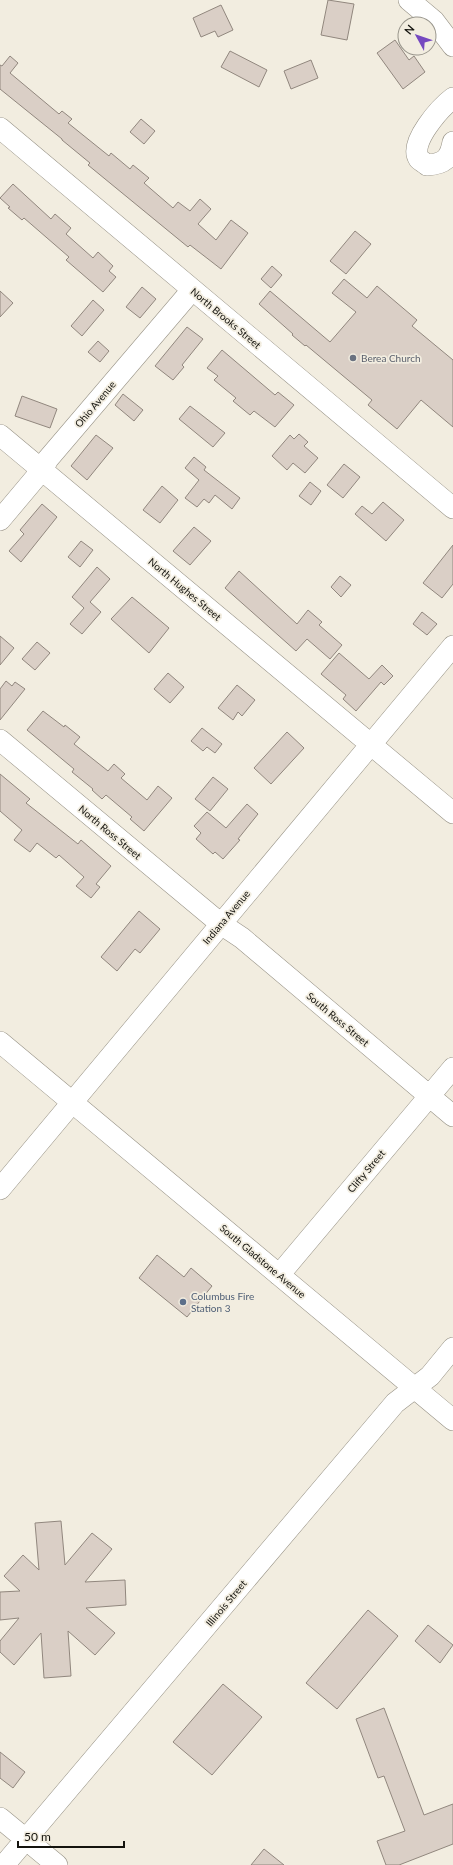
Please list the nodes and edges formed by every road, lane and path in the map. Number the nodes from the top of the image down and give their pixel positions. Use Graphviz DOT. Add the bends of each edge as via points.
graph roads {
  1 [pos="409,0"];
  2 [pos="453,46"];
  3 [pos="453,98"];
  4 [pos="0,128"];
  5 [pos="453,142"];
  6 [pos="192,290"];
  7 [pos="0,435"];
  8 [pos="42,470"];
  9 [pos="453,508"];
  10 [pos="0,520"];
  11 [pos="453,646"];
  12 [pos="0,740"];
  13 [pos="370,744"];
  14 [pos="453,813"];
  15 [pos="221,924"];
  16 [pos="0,1042"];
  17 [pos="453,1068"];
  18 [pos="429,1096"];
  19 [pos="72,1102"];
  20 [pos="453,1116"];
  21 [pos="0,1188"];
  22 [pos="279,1275"];
  23 [pos="453,1348"];
  24 [pos="414,1388"];
  25 [pos="453,1420"];
  26 [pos="0,1818"];
  27 [pos="26,1839"];
  28 [pos="4,1865"];
  29 [pos="57,1865"];
  1 -- 2 [label="street" via="434,21"];
  3 -- 5 [label="street" via="443,105 424,131 417,149 419,158 427,165 438,165 448,157"];
  4 -- 6 [label="street, North Brooks Street"];
  6 -- 8 [label="street, Ohio Avenue" via="48,459"];
  6 -- 9 [label="street, North Brooks Street"];
  7 -- 8 [label="street, North Hughes Street"];
  8 -- 10 [label="street, Ohio Avenue"];
  8 -- 13 [label="street, North Hughes Street"];
  11 -- 13 [label="street, Indiana Avenue"];
  12 -- 15 [label="street, North Ross Street"];
  13 -- 14 [label="street, North Hughes Street"];
  13 -- 15 [label="street, Indiana Avenue"];
  15 -- 18 [label="street, South Ross Street" via="242,938"];
  15 -- 19 [label="street, Indiana Avenue"];
  16 -- 19 [label="street, South Gladstone Avenue"];
  17 -- 18 [label="street, Clifty Street"];
  18 -- 20 [label="street, South Ross Street"];
  18 -- 22 [label="street, Clifty Street"];
  19 -- 21 [label="street, Indiana Avenue"];
  19 -- 22 [label="street, South Gladstone Avenue"];
  22 -- 24 [label="street, South Gladstone Avenue"];
  23 -- 24 [label="street, Illinois Street" via="430,1376"];
  24 -- 25 [label="street, South Gladstone Avenue"];
  24 -- 27 [label="street, Illinois Street" via="395,1402"];
  26 -- 27 [label="street"];
  27 -- 28 [label="street, Illinois Street"];
  27 -- 29 [label="street"];
}
